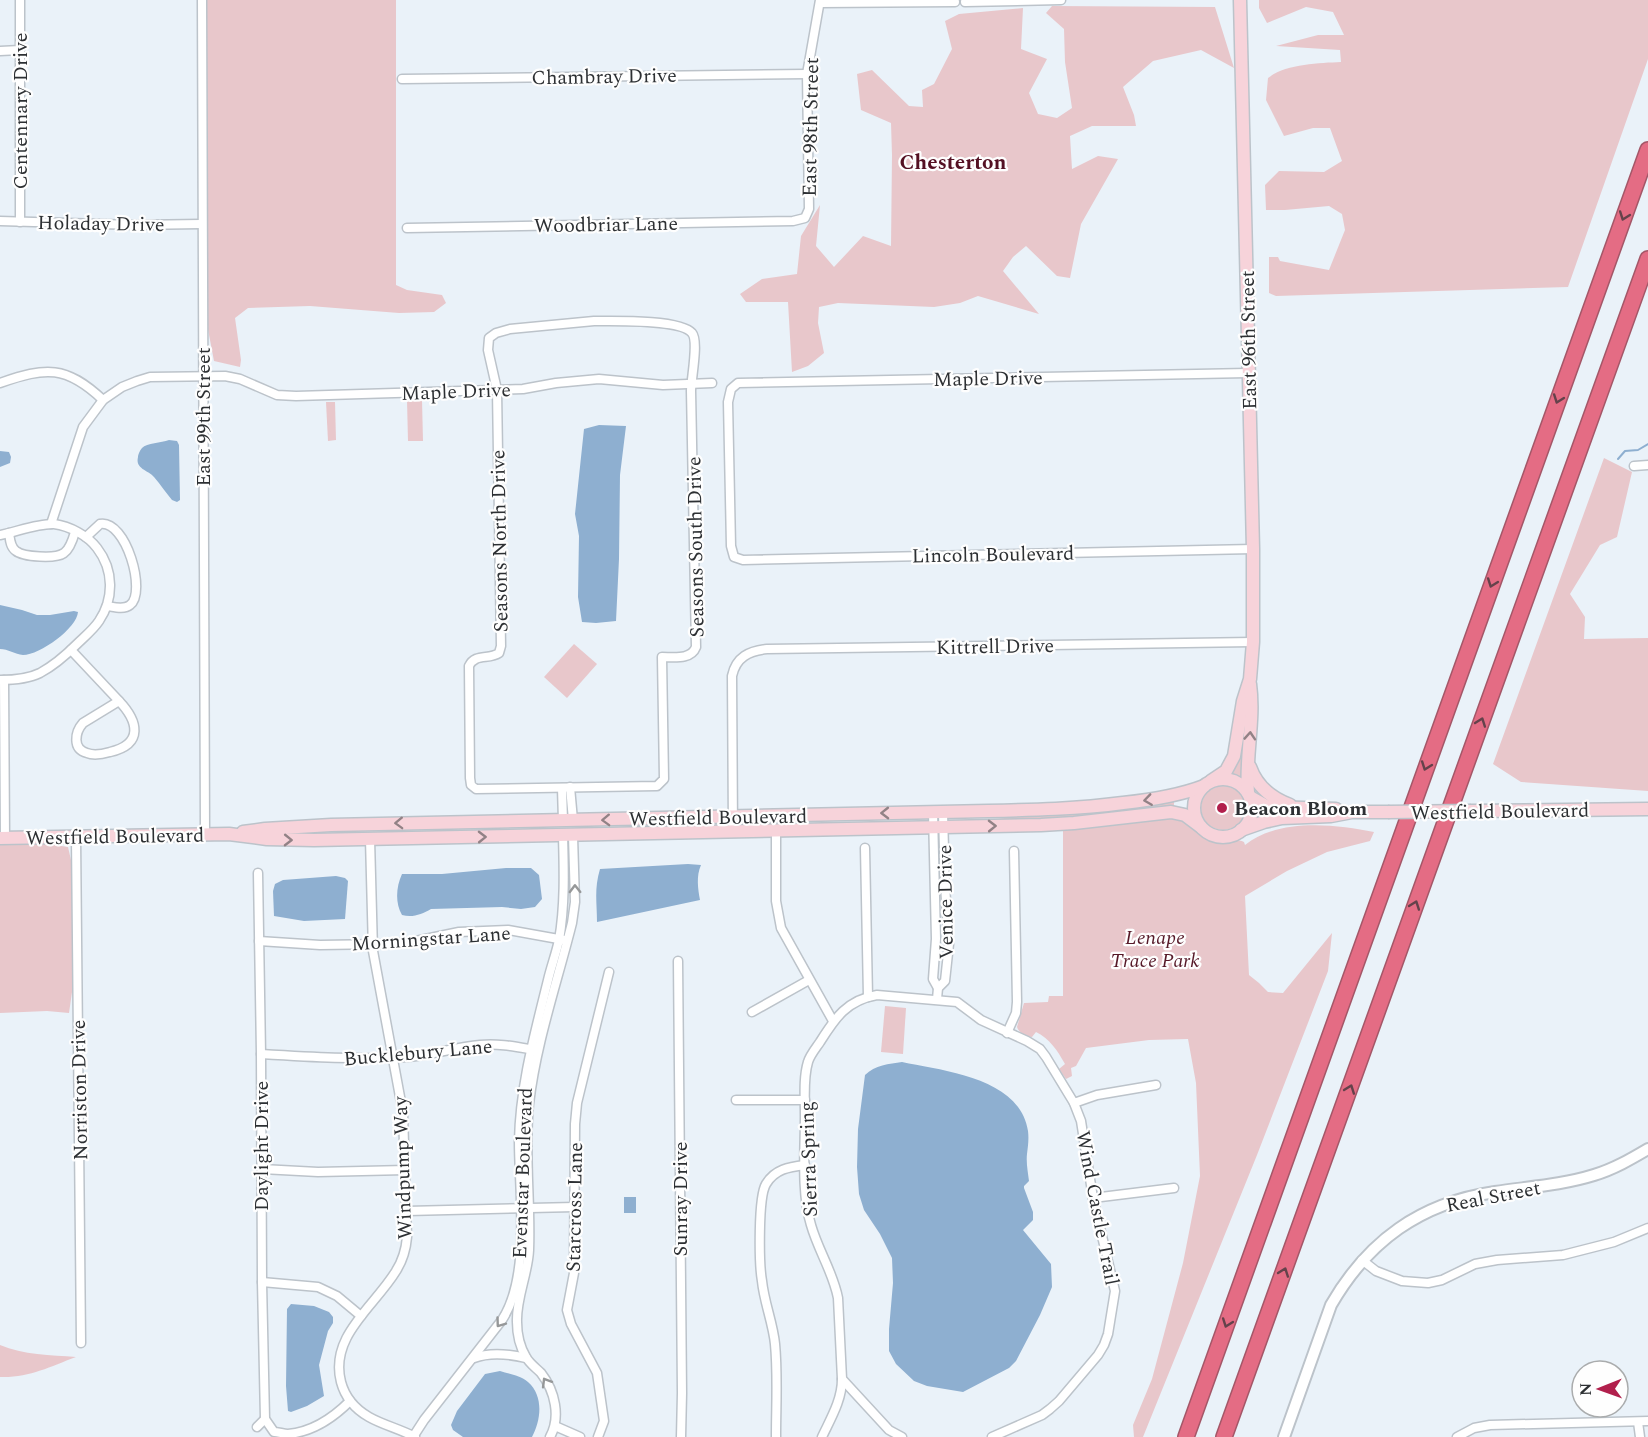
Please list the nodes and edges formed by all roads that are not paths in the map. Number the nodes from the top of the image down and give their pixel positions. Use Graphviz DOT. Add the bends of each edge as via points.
graph roads {
  1 [pos="20,0"];
  2 [pos="202,0"];
  3 [pos="1061,0"];
  4 [pos="1240,0"];
  5 [pos="820,2"];
  6 [pos="955,2"];
  7 [pos="965,2"];
  8 [pos="20,50"];
  9 [pos="0,51"];
  10 [pos="807,74"];
  11 [pos="402,79"];
  12 [pos="1647,152"];
  13 [pos="805,218"];
  14 [pos="0,221"];
  15 [pos="20,222"];
  16 [pos="201,224"];
  17 [pos="407,228"];
  18 [pos="1648,259"];
  19 [pos="1248,373"];
  20 [pos="202,375"];
  21 [pos="0,383"];
  22 [pos="691,383"];
  23 [pos="712,383"];
  24 [pos="497,390"];
  25 [pos="102,400"];
  26 [pos="1648,465"];
  27 [pos="1634,466"];
  28 [pos="51,524"];
  29 [pos="75,532"];
  30 [pos="4,534"];
  31 [pos="86,537"];
  32 [pos="1253,549"];
  33 [pos="734,557"];
  34 [pos="107,606"];
  35 [pos="1253,642"];
  36 [pos="71,650"];
  37 [pos="2,680"];
  38 [pos="1250,680"];
  39 [pos="118,700"];
  40 [pos="1248,760"];
  41 [pos="1208,783"];
  42 [pos="566,788"];
  43 [pos="1249,795"];
  44 [pos="1297,808"];
  45 [pos="1648,809"];
  46 [pos="1352,812"];
  47 [pos="938,813"];
  48 [pos="734,816"];
  49 [pos="568,820"];
  50 [pos="938,827"];
  51 [pos="1201,827"];
  52 [pos="776,830"];
  53 [pos="1241,830"];
  54 [pos="733,832"];
  55 [pos="205,834"];
  56 [pos="229,834"];
  57 [pos="568,836"];
  58 [pos="76,837"];
  59 [pos="3,838"];
  60 [pos="370,839"];
  61 [pos="865,848"];
  62 [pos="1014,851"];
  63 [pos="258,873"];
  64 [pos="563,940"];
  65 [pos="259,941"];
  66 [pos="373,944"];
  67 [pos="678,961"];
  68 [pos="609,972"];
  69 [pos="809,980"];
  70 [pos="938,988"];
  71 [pos="868,997"];
  72 [pos="937,999"];
  73 [pos="752,1012"];
  74 [pos="834,1021"];
  75 [pos="1007,1033"];
  76 [pos="535,1050"];
  77 [pos="261,1054"];
  78 [pos="393,1057"];
  79 [pos="1156,1085"];
  80 [pos="736,1100"];
  81 [pos="805,1100"];
  82 [pos="1074,1103"];
  83 [pos="1648,1149"];
  84 [pos="805,1165"];
  85 [pos="262,1169"];
  86 [pos="406,1170"];
  87 [pos="1174,1188"];
  88 [pos="1093,1198"];
  89 [pos="575,1207"];
  90 [pos="525,1208"];
  91 [pos="407,1211"];
  92 [pos="1648,1228"];
  93 [pos="1362,1260"];
  94 [pos="262,1282"];
  95 [pos="362,1316"];
  96 [pos="81,1343"];
  97 [pos="473,1358"];
  98 [pos="526,1358"];
  99 [pos="842,1379"];
  100 [pos="350,1401"];
  101 [pos="265,1419"];
  102 [pos="1648,1421"];
  103 [pos="1638,1422"];
  104 [pos="555,1426"];
  105 [pos="257,1427"];
  106 [pos="887,1433"];
  107 [pos="414,1437"];
  108 [pos="550,1437"];
  109 [pos="580,1437"];
  110 [pos="598,1437"];
  111 [pos="681,1437"];
  112 [pos="776,1437"];
  113 [pos="822,1437"];
  114 [pos="902,1437"];
  115 [pos="992,1437"];
  116 [pos="1186,1437"];
  117 [pos="1224,1437"];
  118 [pos="1284,1437"];
  119 [pos="1457,1437"];
  120 [pos="1641,1437"];
  1 -- 8 [label="street, Centennary Drive"];
  2 -- 16 [label="street, East 99th Street"];
  3 -- 7 [label="street"];
  4 -- 19 [label="main road, East 96th Street"];
  5 -- 6 [label="street"];
  5 -- 10 [label="street, East 98th Street"];
  8 -- 9 [label="street"];
  8 -- 15 [label="street, Centennary Drive"];
  10 -- 11 [label="street, Chambray Drive"];
  10 -- 13 [label="street, East 98th Street" via="809,209"];
  12 -- 116 [label="highway, one-way"];
  13 -- 17 [label="street, Woodbriar Lane"];
  14 -- 15 [label="street, Holaday Drive"];
  15 -- 16 [label="street, Holaday Drive"];
  16 -- 20 [label="street, East 99th Street"];
  117 -- 18 [label="highway, one-way"];
  19 -- 32 [label="main road, East 96th Street"];
  19 -- 33 [label="street, Maple Drive" via="742,382 731,389 728,402 730,546"];
  20 -- 24 [label="street, Maple Drive" via="240,379 277,394 296,396"];
  20 -- 25 [label="street, Maple Drive" via="144,379"];
  20 -- 55 [label="street, East 99th Street"];
  21 -- 25 [label="street" via="29,373 58,373 84,384"];
  22 -- 23 [label="street, Maple Drive"];
  22 -- 24 [label="street, Maple Drive" via="663,385 599,379"];
  22 -- 24 [label="street" via="695,341 683,327 641,321 594,321 496,333 489,338 488,350"];
  22 -- 42 [label="street, Seasons South Drive" via="696,647 688,656 662,657 664,779 657,786"];
  24 -- 42 [label="street, Seasons North Drive" via="501,646 495,656 475,658 469,666 471,785 476,789"];
  25 -- 28 [label="street" via="83,427"];
  26 -- 27 [label="street"];
  28 -- 29 [label="street"];
  28 -- 30 [label="street"];
  29 -- 30 [label="street" via="66,552 49,557 18,553"];
  29 -- 31 [label="street"];
  31 -- 34 [label="street" via="101,553 108,569"];
  31 -- 34 [label="street" via="100,524 110,525 123,539 130,555 136,584 134,602 128,607"];
  32 -- 33 [label="street, Lincoln Boulevard" via="743,560"];
  32 -- 35 [label="main road, East 96th Street"];
  34 -- 36 [label="street" via="95,626"];
  35 -- 38 [label="main road, East 96th Street"];
  35 -- 48 [label="street, Kittrell Drive" via="750,652 734,668 732,685"];
  36 -- 37 [label="street" via="40,673"];
  36 -- 39 [label="street"];
  37 -- 59 [label="street"];
  40 -- 38 [label="main road, East 96th Street, one-way" via="1253,701"];
  38 -- 41 [label="main road, East 96th Street" via="1232,762 1223,774"];
  39 -- 39 [label="street" via="134,722 130,740 123,748 106,753 83,752 76,740 78,728"];
  40 -- 43 [label="main road, East 96th Street"];
  40 -- 44 [label="main road" via="1252,773 1267,793"];
  41 -- 43 [label="main road" via="1232,780"];
  41 -- 47 [label="main road, Westfield Boulevard, one-way" via="1162,798 1087,807"];
  41 -- 51 [label="main road" via="1194,804"];
  42 -- 49 [label="street"];
  43 -- 44 [label="main road, Westfield Boulevard" via="1266,806"];
  43 -- 53 [label="main road" via="1251,815"];
  44 -- 46 [label="main road, Westfield Boulevard"];
  45 -- 46 [label="main road, Westfield Boulevard, bridge"];
  46 -- 53 [label="main road, Westfield Boulevard" via="1282,818"];
  47 -- 48 [label="main road, Westfield Boulevard, one-way"];
  47 -- 50 [label="street, Venice Drive"];
  48 -- 49 [label="main road, Westfield Boulevard, one-way"];
  48 -- 54 [label="street"];
  49 -- 56 [label="main road, Westfield Boulevard, one-way" via="308,826"];
  50 -- 51 [label="main road, Westfield Boulevard, one-way" via="1074,823 1171,813 1185,815"];
  50 -- 52 [label="main road, Westfield Boulevard"];
  50 -- 70 [label="street, Venice Drive" via="933,979"];
  50 -- 70 [label="street, Venice Drive" via="949,944 945,981"];
  51 -- 53 [label="main road" via="1219,837"];
  52 -- 54 [label="main road, Westfield Boulevard"];
  52 -- 69 [label="street" via="778,915 785,937"];
  54 -- 57 [label="main road, Westfield Boulevard"];
  55 -- 56 [label="main road, Westfield Boulevard"];
  55 -- 58 [label="main road, Westfield Boulevard"];
  56 -- 60 [label="main road, Westfield Boulevard, one-way" via="267,839"];
  60 -- 57 [label="main road, Westfield Boulevard, one-way"];
  57 -- 64 [label="street, Evenstar Boulevard"];
  58 -- 59 [label="main road, Westfield Boulevard"];
  58 -- 96 [label="street, Norriston Drive"];
  60 -- 66 [label="street, Windpump Way"];
  61 -- 71 [label="street"];
  62 -- 75 [label="street" via="1017,999"];
  63 -- 65 [label="street, Daylight Drive"];
  64 -- 66 [label="street, Morningstar Lane" via="508,930 459,932 402,943"];
  64 -- 76 [label="street, Evenstar Boulevard"];
  65 -- 66 [label="street, Morningstar Lane"];
  65 -- 77 [label="street, Daylight Drive"];
  66 -- 78 [label="street, Windpump Way"];
  67 -- 111 [label="street, Sunray Drive"];
  68 -- 89 [label="street, Starcross Lane" via="577,1103"];
  69 -- 73 [label="street"];
  69 -- 74 [label="street"];
  70 -- 72 [label="street, Venice Drive"];
  71 -- 72 [label="street, Sierra Spring"];
  71 -- 74 [label="street, Sierra Spring" via="842,1010"];
  72 -- 75 [label="street, Wind Castle Trail" via="957,1002"];
  74 -- 81 [label="street, Sierra Spring" via="809,1059"];
  75 -- 82 [label="street, Wind Castle Trail" via="1040,1050"];
  76 -- 78 [label="street, Bucklebury Lane" via="482,1045"];
  76 -- 90 [label="street, Evenstar Boulevard"];
  77 -- 78 [label="street, Bucklebury Lane" via="330,1059"];
  77 -- 85 [label="street, Daylight Drive"];
  78 -- 86 [label="street, Windpump Way" via="403,1113"];
  79 -- 82 [label="street"];
  80 -- 81 [label="street"];
  81 -- 84 [label="street, Sierra Spring"];
  82 -- 88 [label="street, Wind Castle Trail" via="1081,1121"];
  83 -- 93 [label="street, Real Street" via="1619,1166 1572,1182 1468,1197 1433,1209 1402,1225"];
  84 -- 99 [label="street, Sierra Spring" via="811,1226 837,1294"];
  84 -- 112 [label="street" via="777,1172 765,1185 760,1201 761,1280 776,1360"];
  85 -- 86 [label="street"];
  85 -- 94 [label="street, Daylight Drive"];
  86 -- 91 [label="street, Windpump Way"];
  87 -- 88 [label="street"];
  88 -- 115 [label="street, Wind Castle Trail" via="1115,1291 1104,1345 1050,1409"];
  89 -- 90 [label="street"];
  89 -- 110 [label="street, Starcross Lane" via="574,1273 567,1310 597,1373 604,1421"];
  90 -- 91 [label="street"];
  90 -- 97 [label="street, Evenstar Boulevard, one-way" via="511,1304"];
  90 -- 98 [label="street, Evenstar Boulevard" via="529,1253 517,1323"];
  91 -- 95 [label="street, Windpump Way" via="407,1237 401,1262"];
  92 -- 93 [label="street" via="1614,1242 1563,1255 1475,1264 1428,1283 1395,1279"];
  93 -- 118 [label="street, Real Street" via="1331,1305"];
  94 -- 95 [label="street" via="318,1287"];
  94 -- 101 [label="street, Daylight Drive"];
  95 -- 100 [label="street, Windpump Way" via="342,1345 339,1359 341,1384"];
  97 -- 98 [label="street" via="486,1354"];
  97 -- 107 [label="street, Evenstar Boulevard"];
  104 -- 98 [label="street, Evenstar Boulevard, one-way" via="552,1392"];
  99 -- 106 [label="street"];
  99 -- 113 [label="street, Sierra Spring" via="839,1401"];
  100 -- 101 [label="street" via="313,1427 288,1434 274,1432"];
  100 -- 107 [label="street" via="369,1417"];
  101 -- 105 [label="street"];
  102 -- 103 [label="street"];
  103 -- 119 [label="street" via="1486,1425"];
  103 -- 120 [label="street"];
  104 -- 108 [label="street, Evenstar Boulevard"];
  104 -- 109 [label="street"];
  106 -- 114 [label="street"];
}
